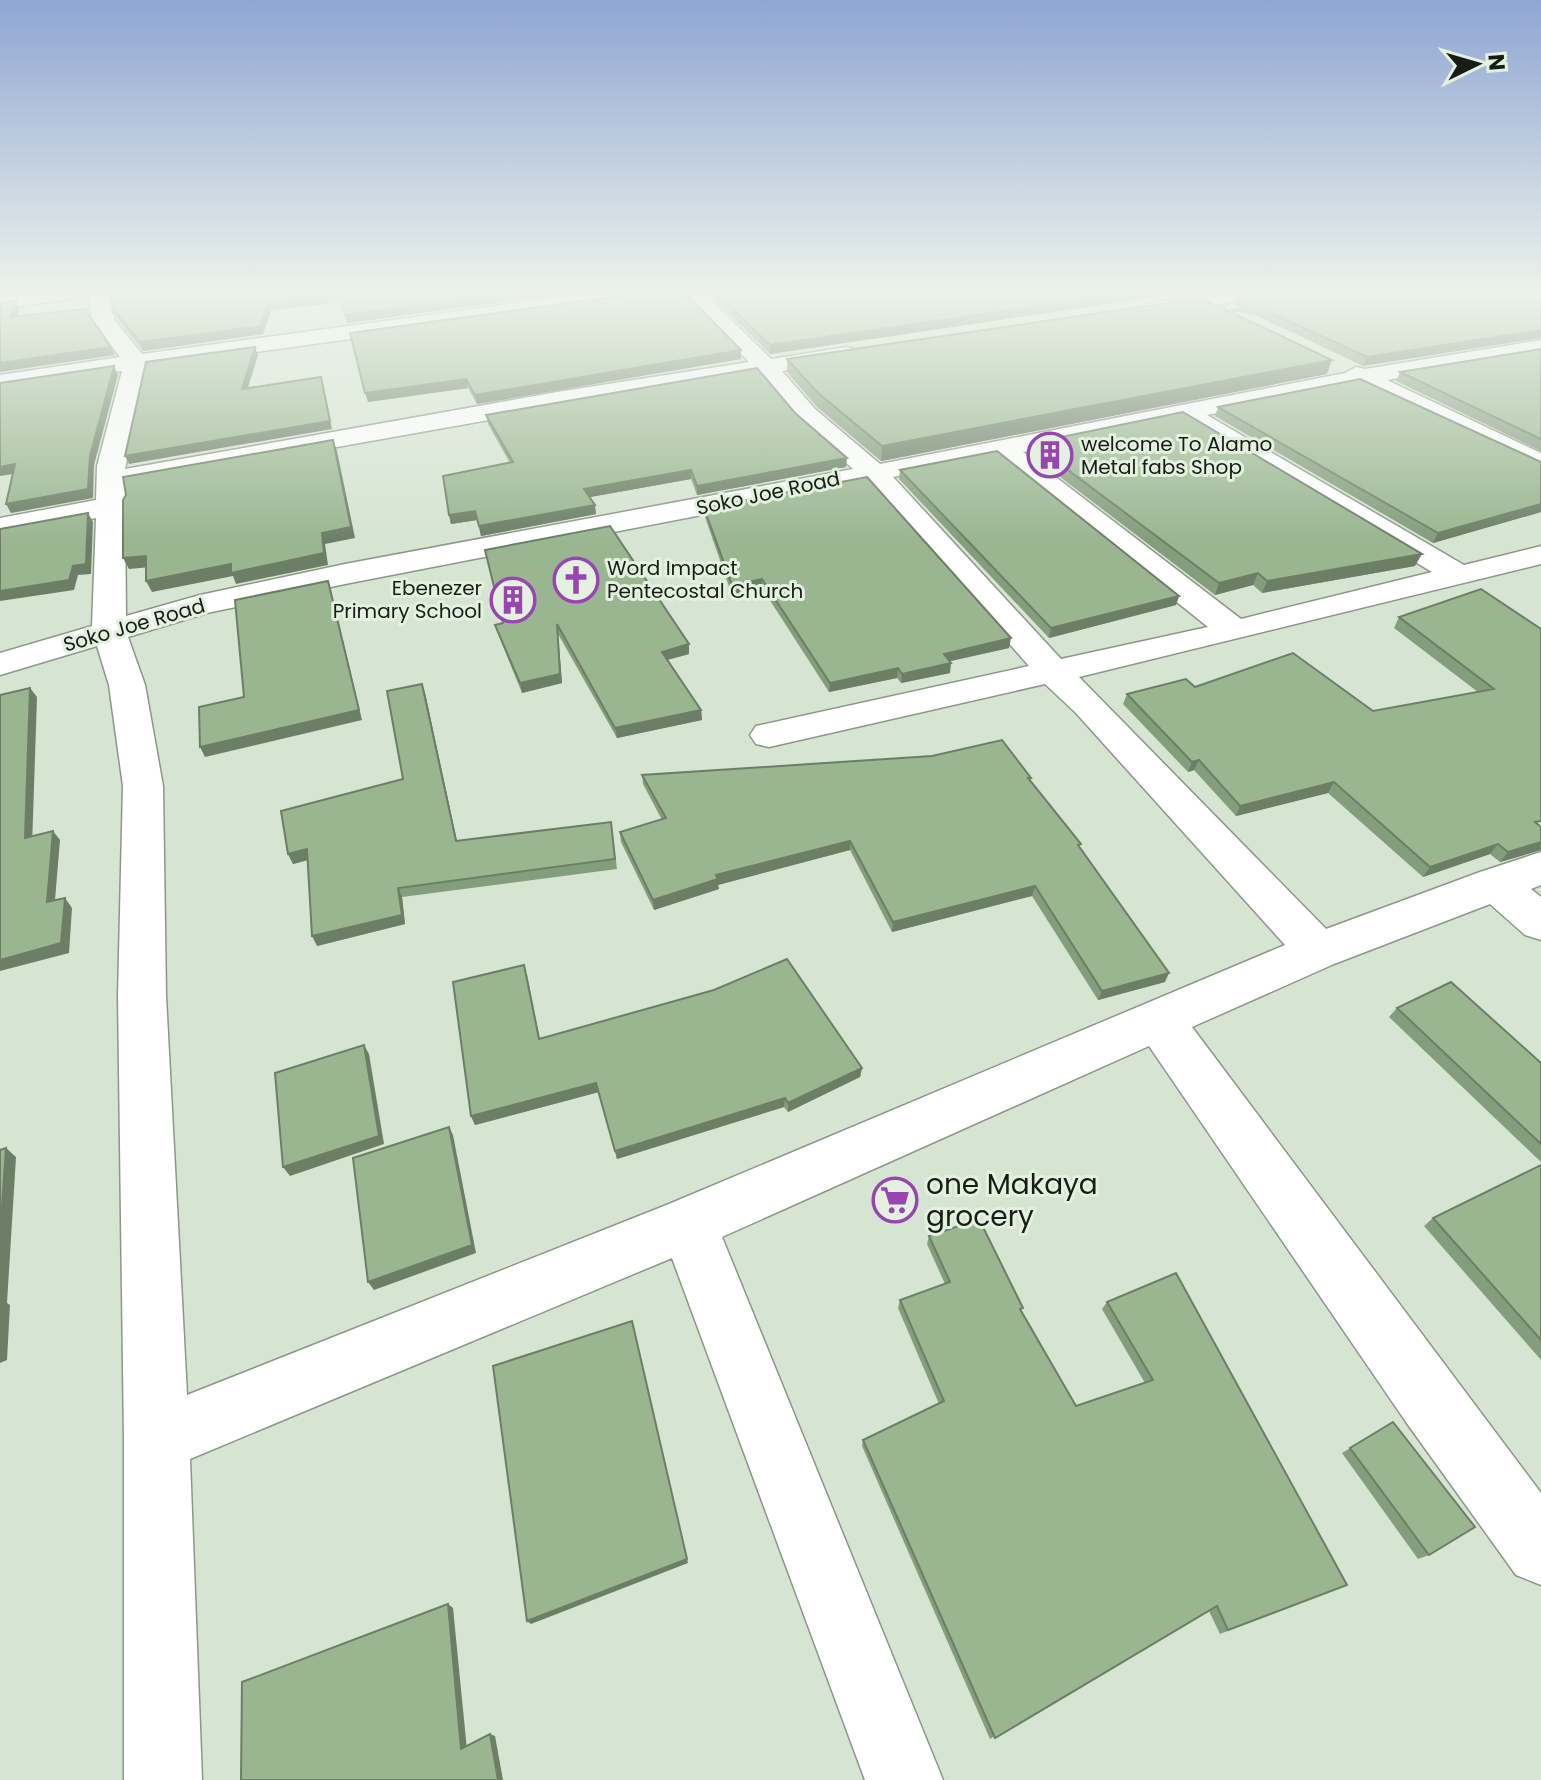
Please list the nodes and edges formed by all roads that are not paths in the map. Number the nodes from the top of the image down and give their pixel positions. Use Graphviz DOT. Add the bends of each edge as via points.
graph roads {
  1 [pos="47,375"];
  2 [pos="133,375"];
  3 [pos="713,375"];
  4 [pos="773,375"];
  5 [pos="1357,375"];
  6 [pos="1373,375"];
  7 [pos="1361,377"];
  8 [pos="0,382"];
  9 [pos="1184,412"];
  10 [pos="1001,448"];
  11 [pos="1541,464"];
  12 [pos="873,472"];
  13 [pos="112,492"];
  14 [pos="0,527"];
  15 [pos="1541,555"];
  16 [pos="1457,574"];
  17 [pos="109,631"];
  18 [pos="1235,631"];
  19 [pos="0,664"];
  20 [pos="1054,673"];
  21 [pos="769,735"];
  22 [pos="1518,875"];
  23 [pos="1541,923"];
  24 [pos="1318,951"];
  25 [pos="1159,1021"];
  26 [pos="688,1224"];
  27 [pos="157,1440"];
  28 [pos="1541,1550"];
  29 [pos="163,1780"];
  30 [pos="904,1780"];
  1 -- 8 [label="street"];
  2 -- 13 [label="street" via="111,466"];
  3 -- 13 [label="street"];
  4 -- 12 [label="street" via="806,414"];
  5 -- 7 [label="street"];
  6 -- 7 [label="street, Soko Joe Road"];
  7 -- 9 [label="street, Soko Joe Road"];
  7 -- 11 [label="street"];
  9 -- 10 [label="street, Soko Joe Road"];
  9 -- 16 [label="street"];
  10 -- 12 [label="street, Soko Joe Road"];
  10 -- 18 [label="street"];
  12 -- 17 [label="street, Soko Joe Road" via="345,574"];
  12 -- 20 [label="street"];
  13 -- 14 [label="street"];
  13 -- 17 [label="street"];
  15 -- 16 [label="street"];
  16 -- 18 [label="street"];
  17 -- 19 [label="street, Soko Joe Road"];
  17 -- 27 [label="street" via="127,685 143,786 142,996"];
  18 -- 20 [label="street"];
  20 -- 21 [label="street"];
  20 -- 24 [label="street"];
  22 -- 23 [label="street"];
  22 -- 24 [label="street"];
  24 -- 25 [label="street"];
  25 -- 26 [label="street"];
  25 -- 28 [label="street"];
  26 -- 27 [label="street"];
  26 -- 30 [label="street"];
  27 -- 29 [label="street"];
}
